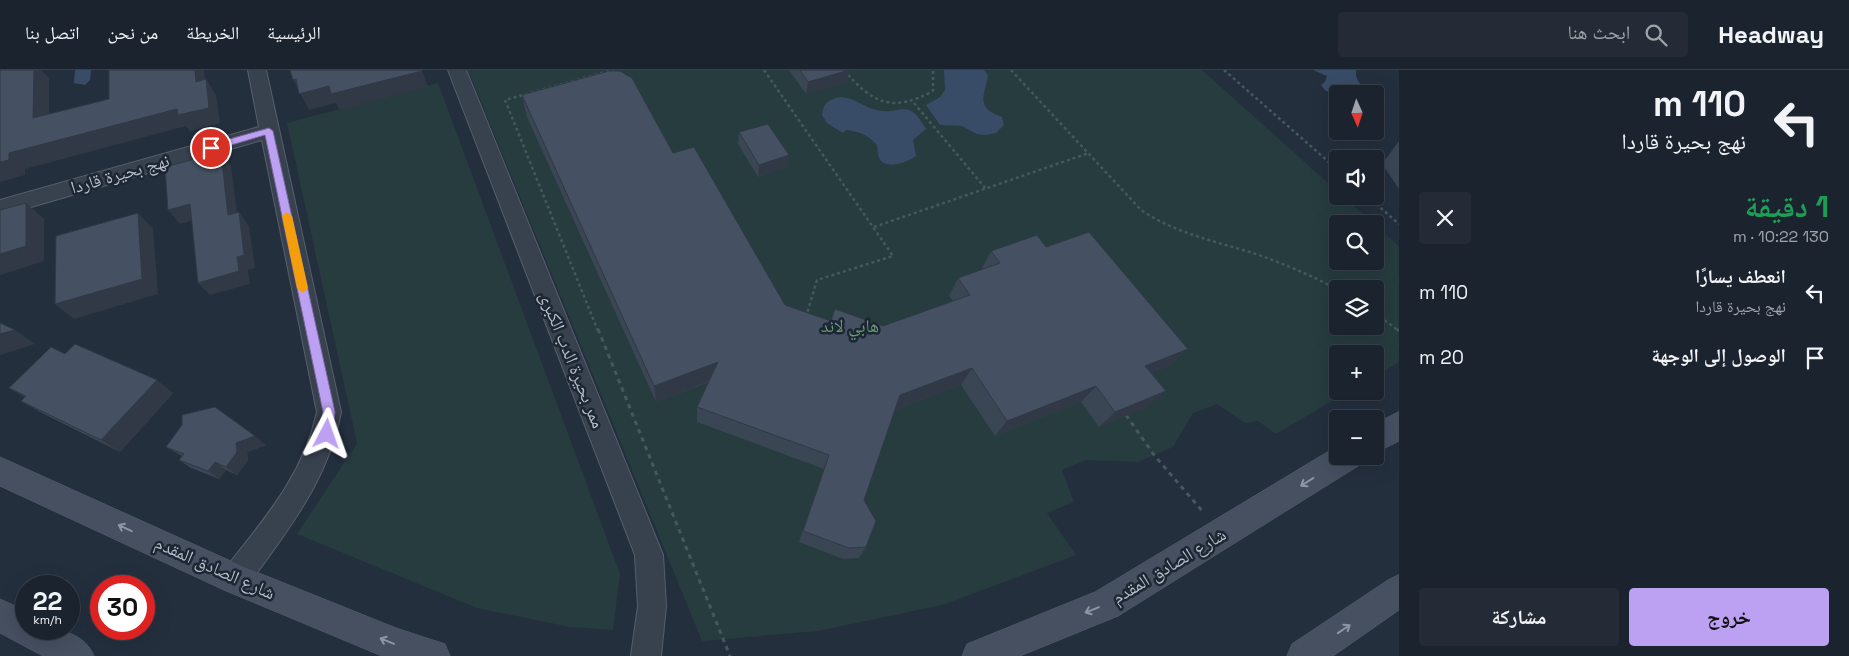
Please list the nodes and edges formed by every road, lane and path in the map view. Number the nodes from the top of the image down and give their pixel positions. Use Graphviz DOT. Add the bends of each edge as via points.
graph roads {
  1 [pos="257,70"];
  2 [pos="457,70"];
  3 [pos="612,70"];
  4 [pos="764,70"];
  5 [pos="844,70"];
  6 [pos="933,70"];
  7 [pos="1011,70"];
  8 [pos="1224,70"];
  9 [pos="914,103"];
  10 [pos="269,131"];
  11 [pos="1089,153"];
  12 [pos="1329,162"];
  13 [pos="986,189"];
  14 [pos="1377,205"];
  15 [pos="0,208"];
  16 [pos="1399,224"];
  17 [pos="874,228"];
  18 [pos="1329,285"];
  19 [pos="1384,320"];
  20 [pos="804,321"];
  21 [pos="1399,331"];
  22 [pos="1126,416"];
  23 [pos="1399,425"];
  24 [pos="1384,434"];
  25 [pos="1333,465"];
  26 [pos="0,471"];
  27 [pos="1222,534"];
  28 [pos="235,579"];
  29 [pos="1399,591"];
  30 [pos="0,615"];
  31 [pos="77,656"];
  32 [pos="433,656"];
  33 [pos="646,656"];
  34 [pos="730,656"];
  35 [pos="980,656"];
  36 [pos="1304,656"];
  1 -- 10 [label="street"];
  2 -- 33 [label="street, ممر بحيرة الدب الكبرى" via="649,555 655,604"];
  3 -- 34 [label="path" via="505,100"];
  4 -- 17 [label="path"];
  5 -- 9 [label="path" via="860,90 889,105"];
  6 -- 9 [label="path" via="933,91"];
  7 -- 11 [label="path"];
  8 -- 12 [label="path"];
  9 -- 13 [label="path"];
  10 -- 15 [label="street, نهج بحيرة قاردا"];
  10 -- 28 [label="street" via="329,412 327,434 316,460 296,495"];
  11 -- 13 [label="path"];
  11 -- 18 [label="path" via="1141,210 1158,222 1195,237 1296,268"];
  13 -- 17 [label="path"];
  14 -- 16 [label="path"];
  17 -- 20 [label="path" via="893,256 817,280"];
  19 -- 21 [label="path"];
  22 -- 27 [label="path"];
  23 -- 24 [label="main road"];
  25 -- 27 [label="main road, شارع الصادق المقدم, one-way"];
  28 -- 26 [label="main road, شارع الصادق المقدم, one-way"];
  27 -- 35 [label="main road, شارع الصادق المقدم, one-way" via="1106,604"];
  32 -- 28 [label="main road, شارع الصادق المقدم, one-way" via="396,645"];
  36 -- 29 [label="main road, one-way"];
  30 -- 31 [label="main road"];
}
